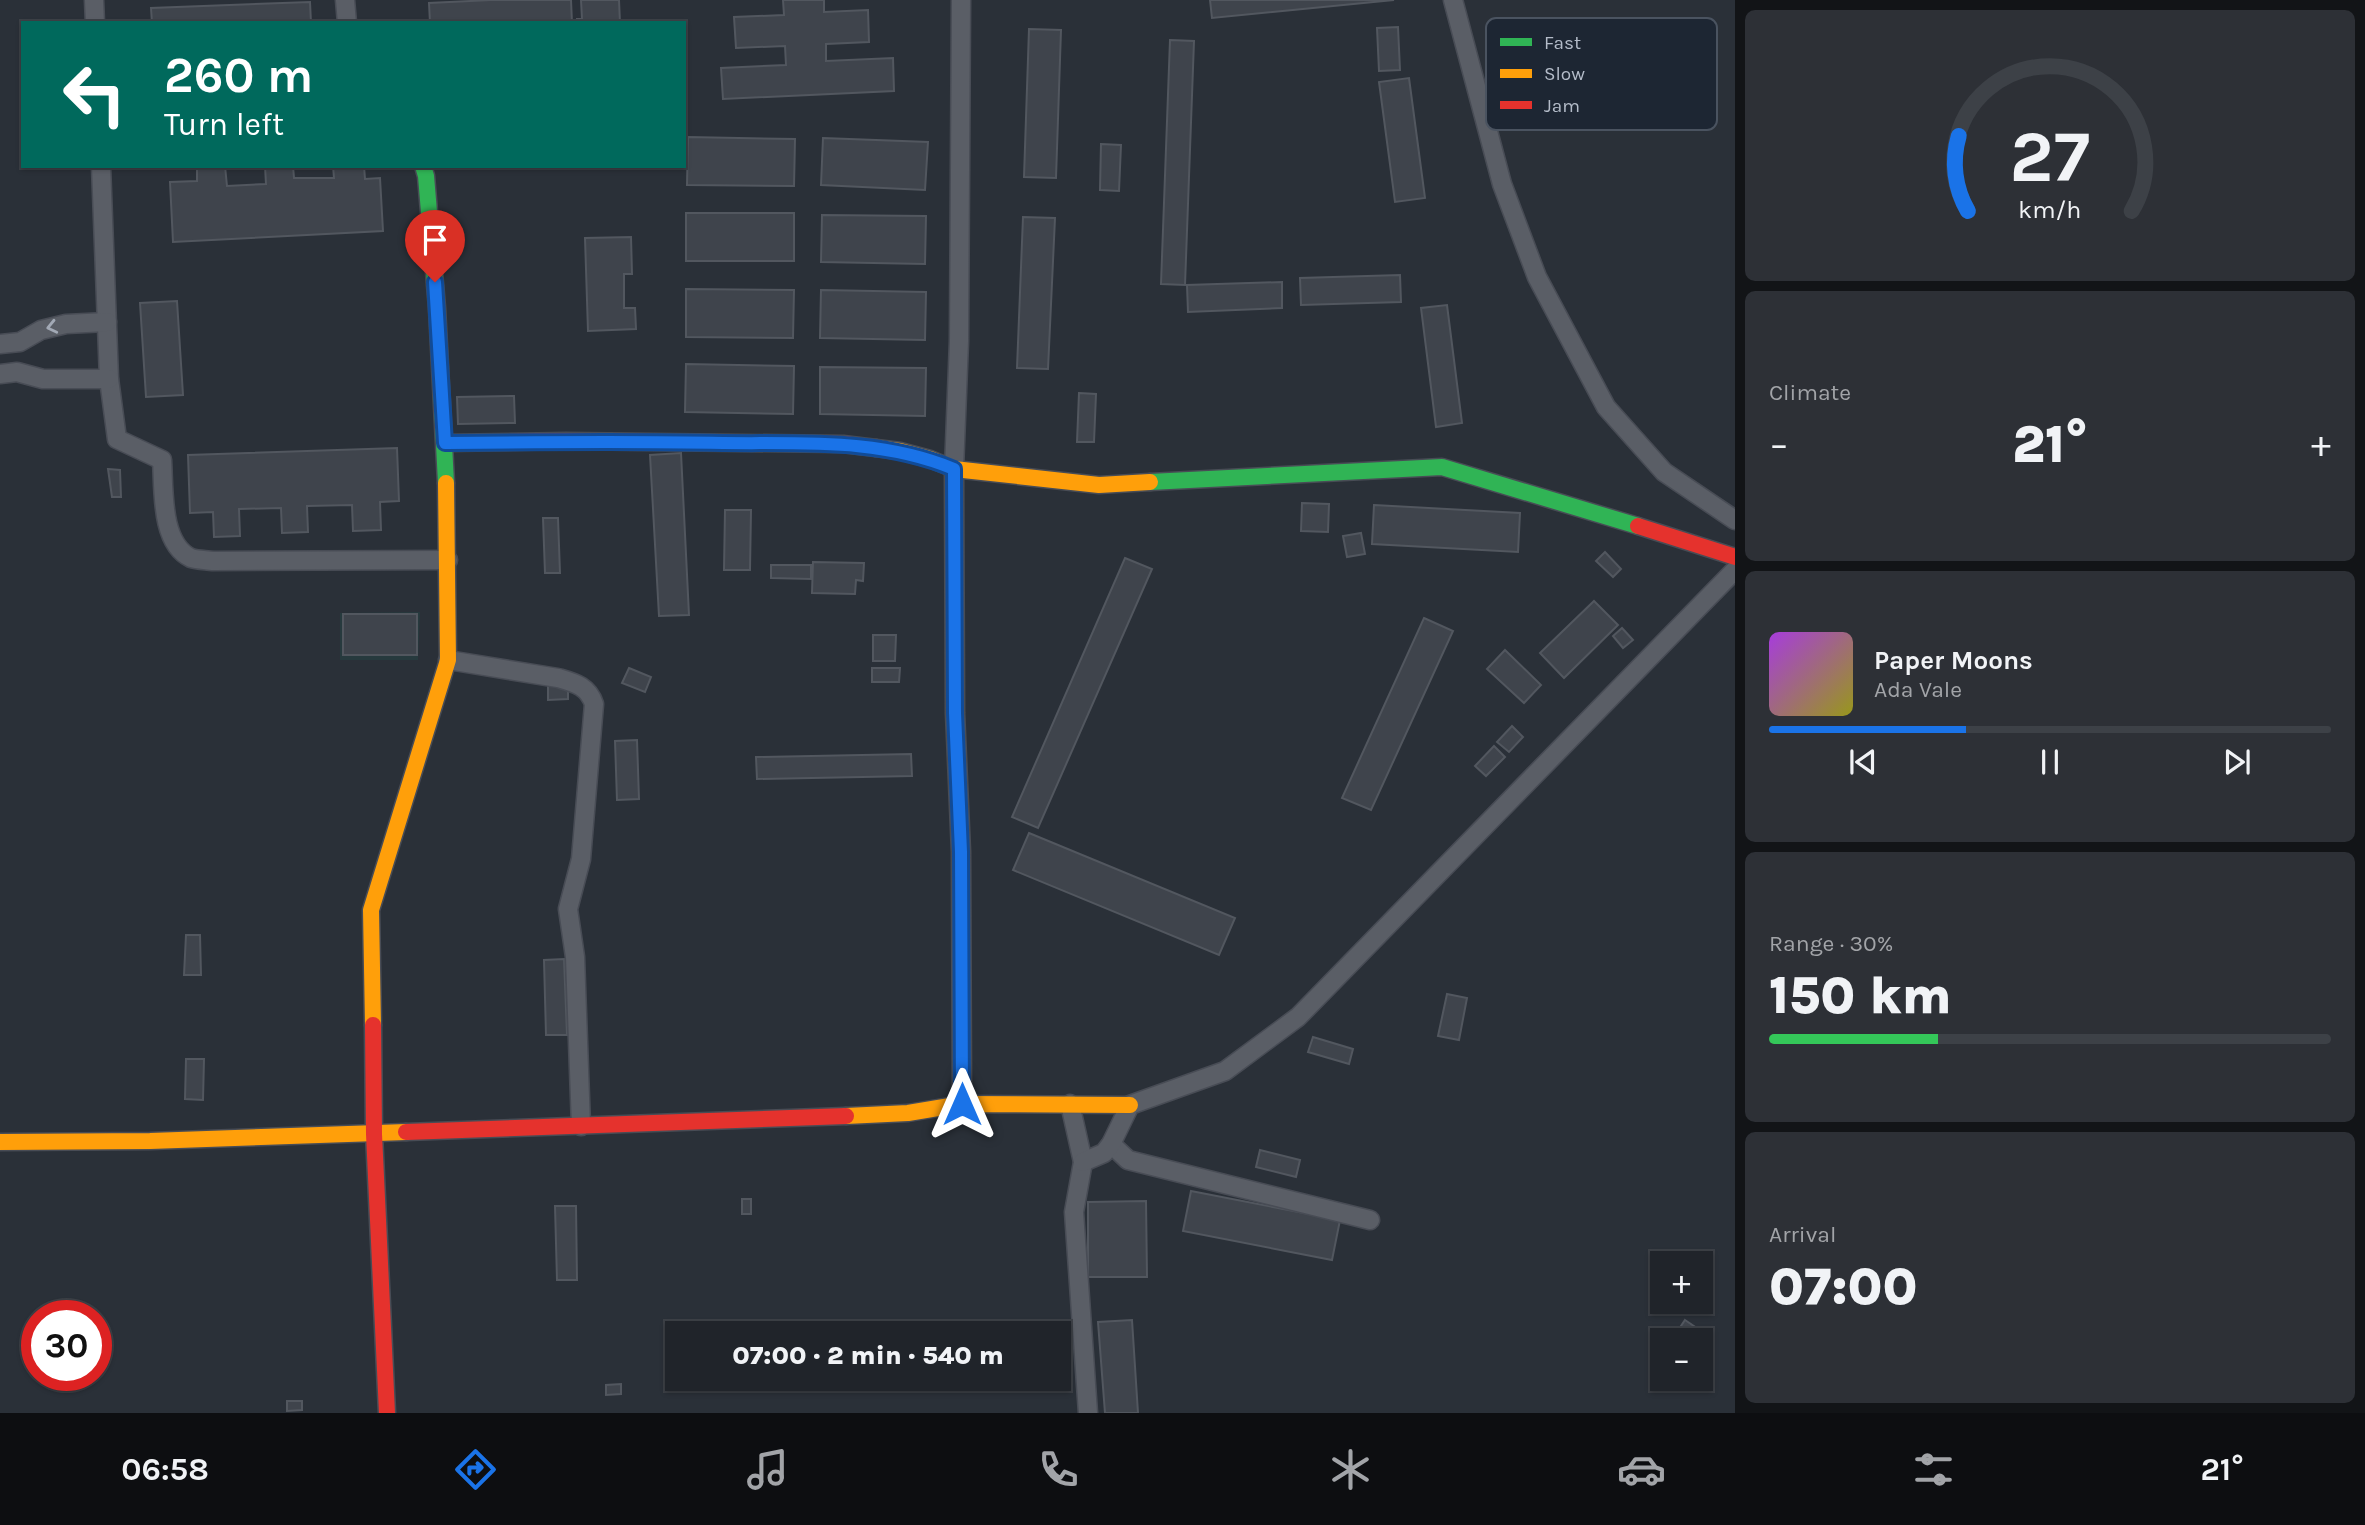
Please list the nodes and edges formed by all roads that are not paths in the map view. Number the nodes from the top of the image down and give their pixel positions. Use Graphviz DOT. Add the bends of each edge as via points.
graph roads {
  1 [pos="94,0"];
  2 [pos="345,0"];
  3 [pos="961,0"];
  4 [pos="1453,0"];
  5 [pos="95,21"];
  6 [pos="347,21"];
  7 [pos="1486,122"];
  8 [pos="1488,130"];
  9 [pos="101,168"];
  10 [pos="424,168"];
  11 [pos="107,322"];
  12 [pos="0,344"];
  13 [pos="0,374"];
  14 [pos="109,379"];
  15 [pos="445,443"];
  16 [pos="954,469"];
  17 [pos="1735,520"];
  18 [pos="1735,557"];
  19 [pos="448,560"];
  20 [pos="1735,570"];
  21 [pos="448,660"];
  22 [pos="962,1104"];
  23 [pos="1070,1104"];
  24 [pos="1130,1105"];
  25 [pos="581,1126"];
  26 [pos="374,1134"];
  27 [pos="0,1142"];
  28 [pos="1111,1143"];
  29 [pos="1083,1162"];
  30 [pos="1370,1220"];
  31 [pos="387,1413"];
  32 [pos="1088,1413"];
  1 -- 5 [label="street"];
  2 -- 6 [label="street"];
  3 -- 16 [label="street"];
  4 -- 7 [label="street"];
  8 -- 17 [label="street" via="1506,196 1537,277 1606,407 1664,472"];
  9 -- 11 [label="street"];
  10 -- 15 [label="street"];
  11 -- 12 [label="street, one-way" via="66,324 41,330 20,342"];
  11 -- 14 [label="street"];
  13 -- 14 [label="street"];
  14 -- 19 [label="street" via="117,439 162,460 166,520 181,551 192,558"];
  15 -- 16 [label="street" via="843,444 900,451"];
  15 -- 19 [label="street"];
  16 -- 18 [label="street" via="1099,485 1442,467"];
  16 -- 22 [label="street"];
  19 -- 21 [label="street"];
  20 -- 24 [label="street" via="1298,1017 1226,1071"];
  21 -- 25 [label="street" via="575,683 590,694 594,704 581,859 568,909 575,957"];
  21 -- 26 [label="street" via="371,910"];
  22 -- 23 [label="street"];
  22 -- 25 [label="street" via="908,1113"];
  23 -- 24 [label="street"];
  23 -- 29 [label="street"];
  24 -- 28 [label="street"];
  25 -- 26 [label="street"];
  26 -- 27 [label="street"];
  26 -- 31 [label="street"];
  28 -- 29 [label="street" via="1104,1153"];
  28 -- 30 [label="street" via="1128,1160"];
  29 -- 32 [label="street" via="1074,1212"];
}
